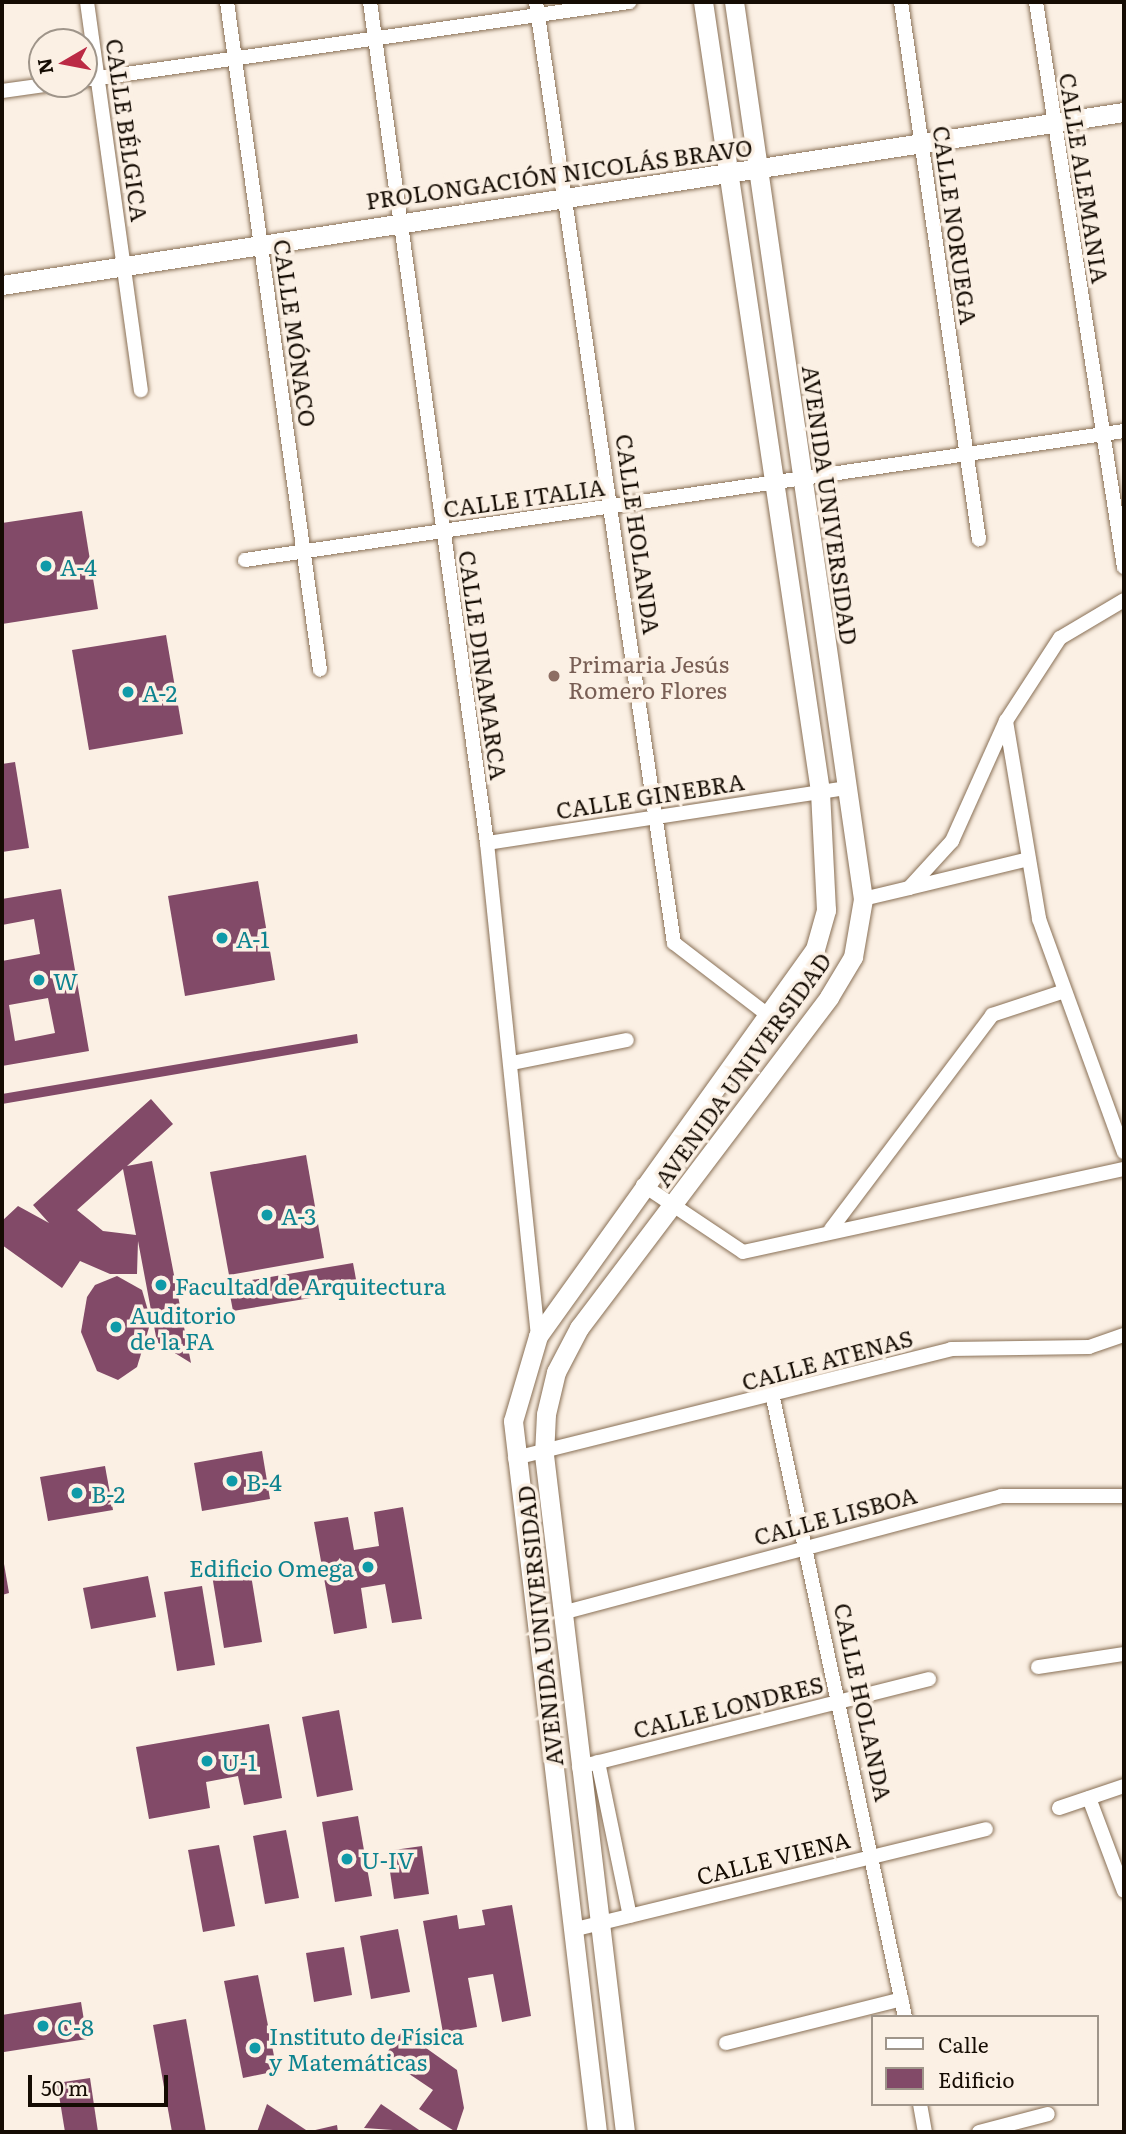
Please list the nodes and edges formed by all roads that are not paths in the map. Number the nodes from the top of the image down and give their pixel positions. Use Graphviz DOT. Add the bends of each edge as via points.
graph roads {
  1 [pos="87,2"];
  2 [pos="227,2"];
  3 [pos="370,2"];
  4 [pos="629,2"];
  5 [pos="703,2"];
  6 [pos="734,2"];
  7 [pos="901,2"];
  8 [pos="1036,2"];
  9 [pos="537,8"];
  10 [pos="88,28"];
  11 [pos="375,36"];
  12 [pos="234,57"];
  13 [pos="98,78"];
  14 [pos="28,87"];
  15 [pos="2,90"];
  16 [pos="94,98"];
  17 [pos="1124,112"];
  18 [pos="1051,124"];
  19 [pos="921,144"];
  20 [pos="756,169"];
  21 [pos="726,172"];
  22 [pos="565,197"];
  23 [pos="401,220"];
  24 [pos="261,244"];
  25 [pos="124,265"];
  26 [pos="2,285"];
  27 [pos="141,390"];
  28 [pos="1124,431"];
  29 [pos="1104,434"];
  30 [pos="965,455"];
  31 [pos="803,478"];
  32 [pos="773,483"];
  33 [pos="612,506"];
  34 [pos="442,531"];
  35 [pos="979,539"];
  36 [pos="303,552"];
  37 [pos="245,560"];
  38 [pos="1124,568"];
  39 [pos="1124,600"];
  40 [pos="320,670"];
  41 [pos="1006,721"];
  42 [pos="847,788"];
  43 [pos="820,791"];
  44 [pos="656,817"];
  45 [pos="487,843"];
  46 [pos="1025,860"];
  47 [pos="909,888"];
  48 [pos="863,899"];
  49 [pos="1062,992"];
  50 [pos="769,1016"];
  51 [pos="627,1041"];
  52 [pos="512,1063"];
  53 [pos="1124,1152"];
  54 [pos="1124,1169"];
  55 [pos="643,1185"];
  56 [pos="673,1207"];
  57 [pos="831,1229"];
  58 [pos="1124,1335"];
  59 [pos="538,1336"];
  60 [pos="772,1398"];
  61 [pos="544,1455"];
  62 [pos="515,1458"];
  63 [pos="1124,1496"];
  64 [pos="806,1545"];
  65 [pos="562,1613"];
  66 [pos="1124,1654"];
  67 [pos="1038,1667"];
  68 [pos="929,1679"];
  69 [pos="841,1701"];
  70 [pos="588,1765"];
  71 [pos="1124,1786"];
  72 [pos="1089,1798"];
  73 [pos="1059,1808"];
  74 [pos="986,1829"];
  75 [pos="875,1856"];
  76 [pos="1124,1891"];
  77 [pos="630,1916"];
  78 [pos="601,1923"];
  79 [pos="572,1930"];
  80 [pos="902,1999"];
  81 [pos="905,2015"];
  82 [pos="726,2043"];
  83 [pos="920,2106"];
  84 [pos="1048,2114"];
  85 [pos="597,2132"];
  86 [pos="625,2132"];
  87 [pos="925,2132"];
  88 [pos="979,2132"];
  1 -- 10 [label="street, CALLE BÉLGICA"];
  2 -- 12 [label="street, CALLE MÓNACO"];
  3 -- 11 [label="street, CALLE DINAMARCA"];
  4 -- 9 [label="street"];
  5 -- 21 [label="street, AVENIDA UNIVERSIDAD"];
  6 -- 20 [label="street, AVENIDA UNIVERSIDAD"];
  7 -- 19 [label="street, CALLE NORUEGA"];
  8 -- 18 [label="street, CALLE ALEMANIA"];
  9 -- 11 [label="street"];
  9 -- 22 [label="street, CALLE HOLANDA"];
  11 -- 12 [label="street"];
  11 -- 23 [label="street, CALLE DINAMARCA"];
  12 -- 13 [label="street"];
  12 -- 24 [label="street, CALLE MÓNACO"];
  14 -- 15 [label="street"];
  16 -- 25 [label="street, CALLE BÉLGICA"];
  17 -- 18 [label="street, PROLONGACIÓN NICOLÁS BRAVO"];
  18 -- 19 [label="street, PROLONGACIÓN NICOLÁS BRAVO"];
  18 -- 29 [label="street, CALLE ALEMANIA"];
  19 -- 20 [label="street, PROLONGACIÓN NICOLÁS BRAVO"];
  19 -- 30 [label="street, CALLE NORUEGA"];
  20 -- 21 [label="street, PROLONGACIÓN NICOLÁS BRAVO"];
  20 -- 31 [label="street, AVENIDA UNIVERSIDAD"];
  21 -- 22 [label="street, PROLONGACIÓN NICOLÁS BRAVO"];
  21 -- 32 [label="street, AVENIDA UNIVERSIDAD"];
  22 -- 23 [label="street, PROLONGACIÓN NICOLÁS BRAVO"];
  22 -- 33 [label="street, CALLE HOLANDA"];
  23 -- 24 [label="street, PROLONGACIÓN NICOLÁS BRAVO"];
  23 -- 34 [label="street, CALLE DINAMARCA"];
  24 -- 25 [label="street, PROLONGACIÓN NICOLÁS BRAVO"];
  24 -- 36 [label="street, CALLE MÓNACO"];
  25 -- 26 [label="street, PROLONGACIÓN NICOLÁS BRAVO"];
  25 -- 27 [label="street, CALLE BÉLGICA"];
  28 -- 29 [label="street, CALLE ITALIA"];
  29 -- 30 [label="street, CALLE ITALIA"];
  29 -- 38 [label="street, CALLE ALEMANIA"];
  30 -- 31 [label="street, CALLE ITALIA"];
  30 -- 35 [label="street, CALLE NORUEGA"];
  31 -- 32 [label="street, CALLE ITALIA"];
  31 -- 42 [label="street, AVENIDA UNIVERSIDAD"];
  32 -- 33 [label="street, CALLE ITALIA"];
  32 -- 43 [label="street, AVENIDA UNIVERSIDAD"];
  33 -- 34 [label="street, CALLE ITALIA"];
  33 -- 44 [label="street, CALLE HOLANDA"];
  34 -- 36 [label="street, CALLE ITALIA"];
  34 -- 45 [label="street, CALLE DINAMARCA"];
  36 -- 37 [label="street, CALLE ITALIA"];
  36 -- 40 [label="street, CALLE MÓNACO"];
  39 -- 41 [label="street" via="1060,638"];
  41 -- 46 [label="street"];
  41 -- 47 [label="street" via="952,841"];
  42 -- 43 [label="street, CALLE GINEBRA"];
  42 -- 48 [label="street, AVENIDA UNIVERSIDAD"];
  43 -- 44 [label="street, CALLE GINEBRA"];
  43 -- 50 [label="street, AVENIDA UNIVERSIDAD" via="827,910 815,949"];
  44 -- 45 [label="street, CALLE GINEBRA"];
  44 -- 50 [label="street, CALLE HOLANDA" via="674,943"];
  45 -- 52 [label="street, CALLE DINAMARCA"];
  46 -- 47 [label="street"];
  46 -- 49 [label="street"];
  47 -- 48 [label="street"];
  48 -- 56 [label="street, AVENIDA UNIVERSIDAD" via="853,957 829,997"];
  49 -- 53 [label="street"];
  49 -- 57 [label="street" via="992,1016"];
  50 -- 55 [label="street, AVENIDA UNIVERSIDAD"];
  51 -- 52 [label="street"];
  52 -- 59 [label="street, CALLE DINAMARCA"];
  54 -- 57 [label="street"];
  55 -- 56 [label="street"];
  55 -- 59 [label="street, AVENIDA UNIVERSIDAD"];
  56 -- 57 [label="street" via="743,1252"];
  56 -- 61 [label="street, AVENIDA UNIVERSIDAD" via="579,1328 555,1372"];
  58 -- 60 [label="street, CALLE ATENAS" via="1089,1347 951,1349"];
  59 -- 62 [label="street, AVENIDA UNIVERSIDAD" via="513,1421"];
  60 -- 61 [label="street, CALLE ATENAS"];
  60 -- 64 [label="street, CALLE HOLANDA"];
  61 -- 62 [label="street, CALLE ATENAS"];
  61 -- 65 [label="street, AVENIDA UNIVERSIDAD"];
  62 -- 79 [label="street, AVENIDA UNIVERSIDAD"];
  63 -- 64 [label="street, CALLE LISBOA" via="1001,1496"];
  64 -- 65 [label="street, CALLE LISBOA"];
  64 -- 69 [label="street, CALLE HOLANDA"];
  65 -- 70 [label="street, AVENIDA UNIVERSIDAD"];
  66 -- 67 [label="street"];
  68 -- 69 [label="street, CALLE LONDRES"];
  69 -- 70 [label="street, CALLE LONDRES"];
  69 -- 75 [label="street, CALLE HOLANDA"];
  70 -- 77 [label="street, AVENIDA UNIVERSIDAD"];
  70 -- 78 [label="street, AVENIDA UNIVERSIDAD"];
  71 -- 72 [label="street"];
  72 -- 73 [label="street"];
  72 -- 76 [label="street"];
  74 -- 75 [label="street, CALLE VIENA"];
  75 -- 77 [label="street, CALLE VIENA"];
  75 -- 80 [label="street, CALLE HOLANDA"];
  77 -- 78 [label="street, CALLE VIENA"];
  78 -- 79 [label="street, CALLE VIENA"];
  78 -- 86 [label="street, AVENIDA UNIVERSIDAD"];
  79 -- 85 [label="street, AVENIDA UNIVERSIDAD"];
  80 -- 81 [label="street, CALLE HOLANDA"];
  80 -- 82 [label="street"];
  83 -- 87 [label="street"];
  84 -- 88 [label="street"];
}
